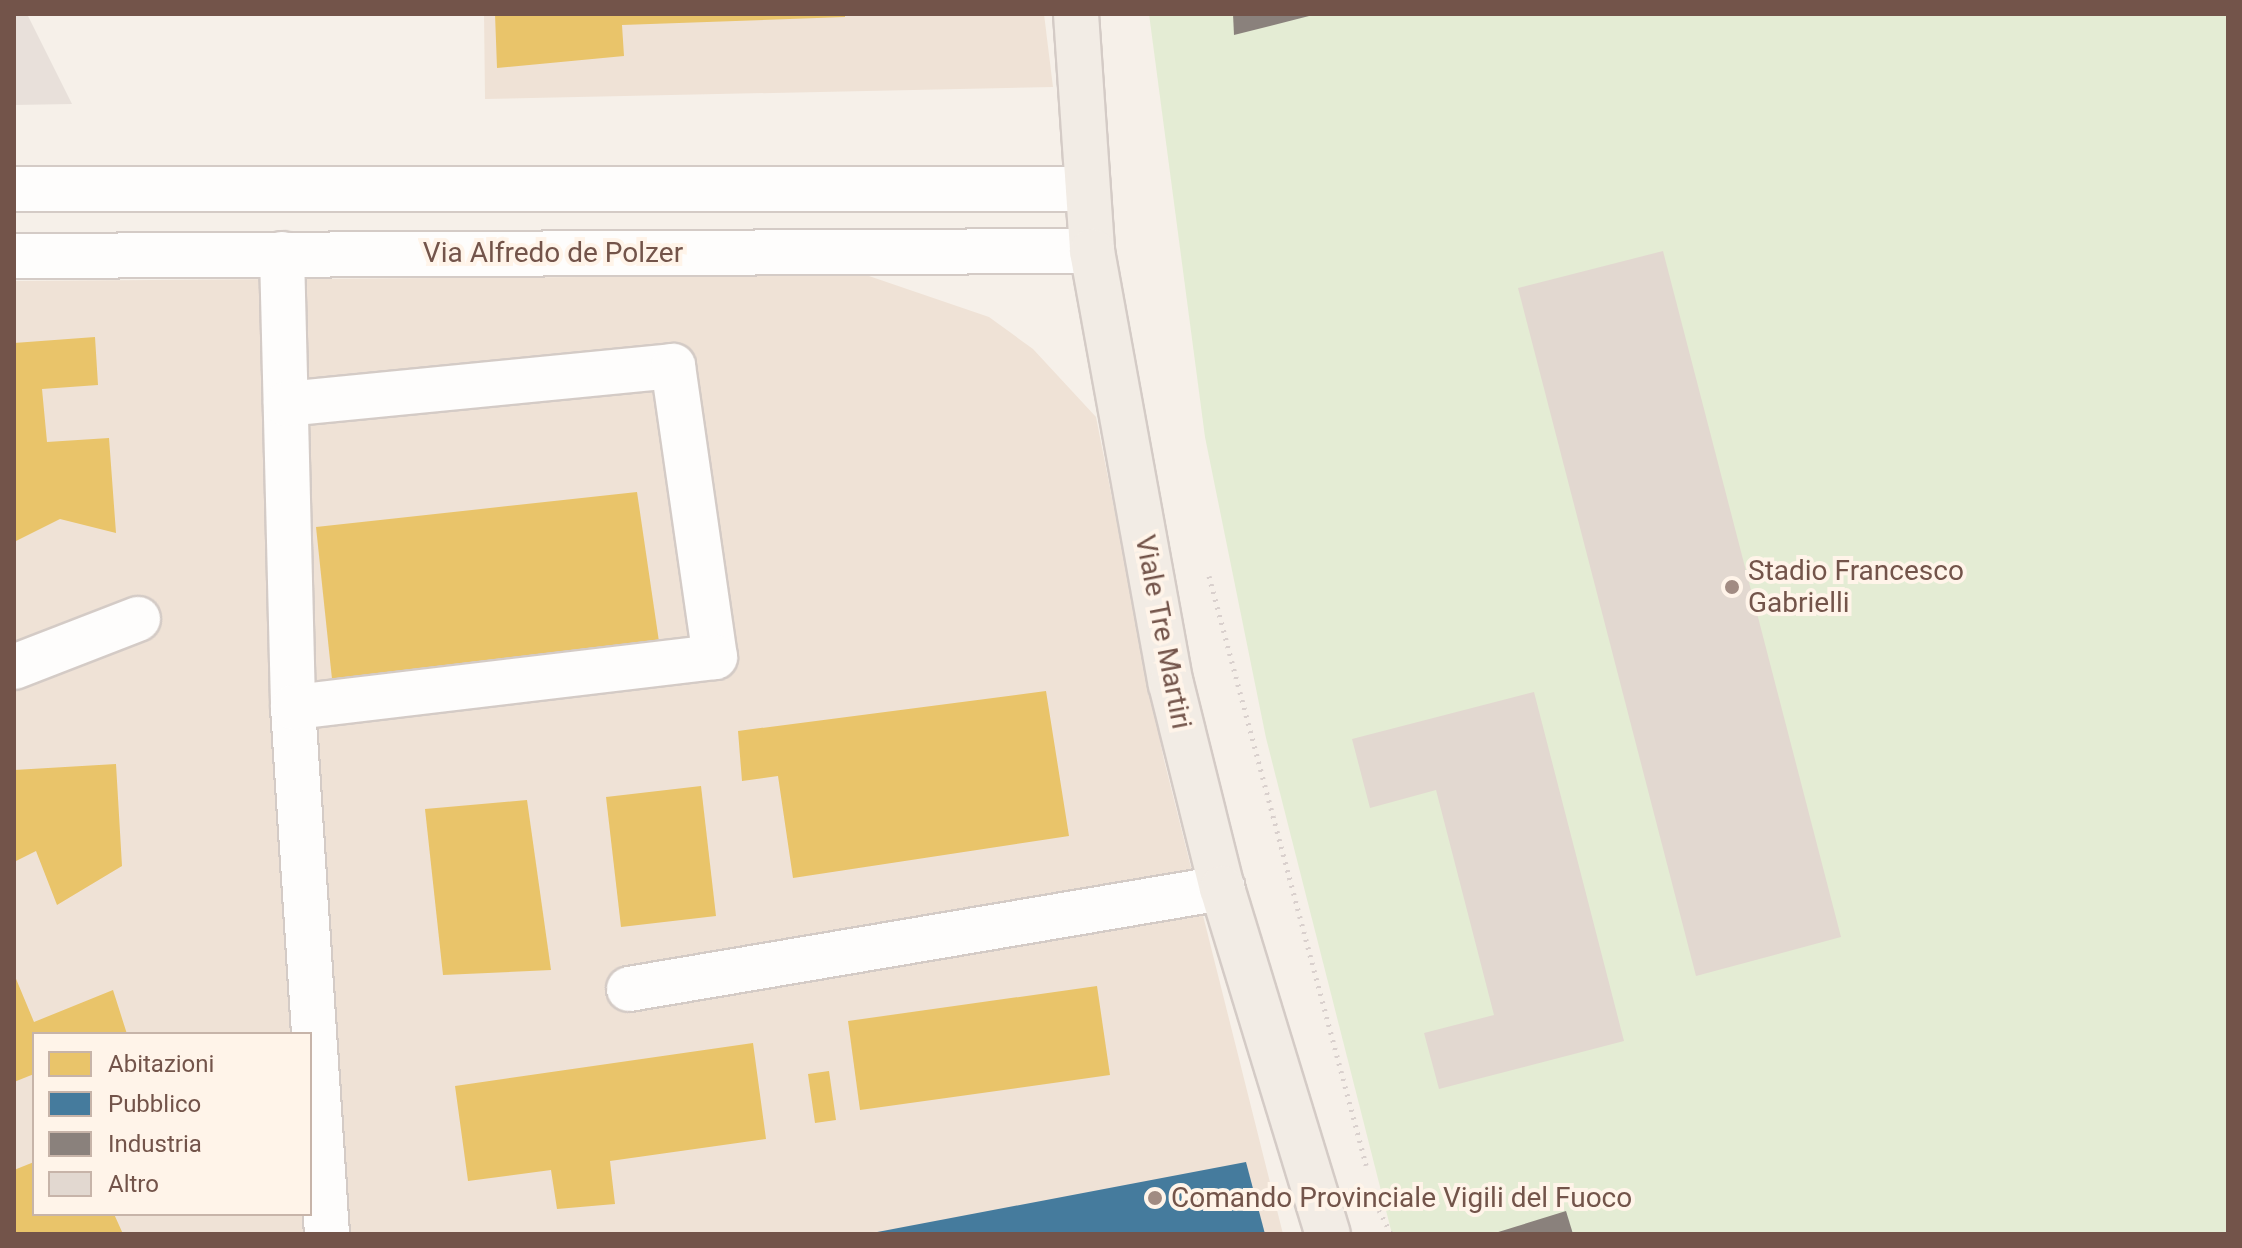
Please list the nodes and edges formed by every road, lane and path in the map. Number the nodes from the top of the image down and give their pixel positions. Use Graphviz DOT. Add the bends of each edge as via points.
graph roads {
  1 [pos="1076,14"];
  2 [pos="14,189"];
  3 [pos="1085,189"];
  4 [pos="1092,251"];
  5 [pos="282,254"];
  6 [pos="14,256"];
  7 [pos="286,404"];
  8 [pos="1206,566"];
  9 [pos="138,619"];
  10 [pos="14,667"];
  11 [pos="293,707"];
  12 [pos="1222,888"];
  13 [pos="629,989"];
  14 [pos="1369,1174"];
  15 [pos="1377,1204"];
  16 [pos="327,1234"];
  17 [pos="1328,1234"];
  18 [pos="1391,1234"];
  1 -- 3 [label="main road, Viale Tre Martiri"];
  2 -- 3 [label="street"];
  3 -- 4 [label="main road, Viale Tre Martiri"];
  4 -- 5 [label="street, Via Alfredo de Polzer"];
  4 -- 12 [label="main road, Viale Tre Martiri" via="1171,684"];
  5 -- 6 [label="street, Via Alfredo de Polzer"];
  5 -- 7 [label="street"];
  7 -- 11 [label="street"];
  7 -- 11 [label="street" via="673,366 715,657"];
  8 -- 14 [label="path"];
  9 -- 10 [label="street"];
  11 -- 16 [label="street"];
  12 -- 13 [label="street"];
  12 -- 17 [label="main road, Viale Tre Martiri"];
  15 -- 18 [label="path"];
}
